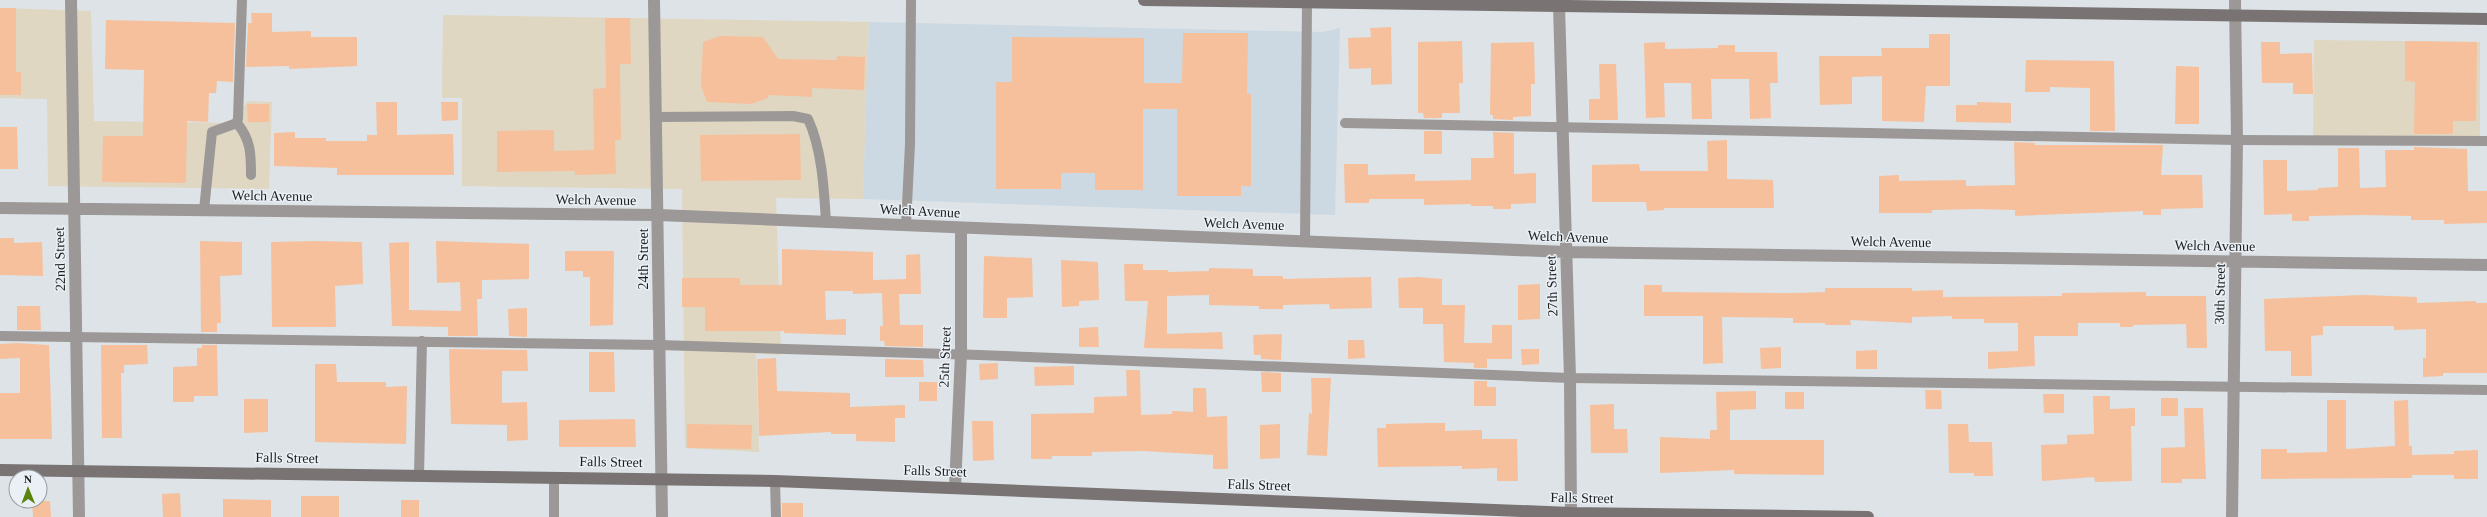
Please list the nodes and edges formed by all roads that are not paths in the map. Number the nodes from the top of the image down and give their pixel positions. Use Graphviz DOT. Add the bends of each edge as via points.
graph roads {
  1 [pos="71,0"];
  2 [pos="242,0"];
  3 [pos="654,0"];
  4 [pos="911,0"];
  5 [pos="1144,0"];
  6 [pos="1222,0"];
  7 [pos="2235,0"];
  8 [pos="1308,2"];
  9 [pos="1444,2"];
  10 [pos="1559,6"];
  11 [pos="2236,16"];
  12 [pos="2487,19"];
  13 [pos="656,116"];
  14 [pos="237,123"];
  15 [pos="1345,123"];
  16 [pos="1564,129"];
  17 [pos="2237,140"];
  18 [pos="2487,141"];
  19 [pos="251,175"];
  20 [pos="0,208"];
  21 [pos="74,208"];
  22 [pos="204,210"];
  23 [pos="658,215"];
  24 [pos="826,222"];
  25 [pos="906,225"];
  26 [pos="962,228"];
  27 [pos="1304,242"];
  28 [pos="1566,252"];
  29 [pos="2236,261"];
  30 [pos="2487,265"];
  31 [pos="0,336"];
  32 [pos="77,336"];
  33 [pos="422,341"];
  34 [pos="659,345"];
  35 [pos="961,354"];
  36 [pos="1570,378"];
  37 [pos="2234,387"];
  38 [pos="2487,390"];
  39 [pos="0,470"];
  40 [pos="78,470"];
  41 [pos="419,475"];
  42 [pos="554,477"];
  43 [pos="662,478"];
  44 [pos="776,480"];
  45 [pos="955,487"];
  46 [pos="1462,512"];
  47 [pos="1571,515"];
  48 [pos="79,517"];
  49 [pos="554,517"];
  50 [pos="662,517"];
  51 [pos="776,517"];
  52 [pos="1868,517"];
  53 [pos="2232,517"];
  1 -- 21 [label="street, 22nd Street"];
  2 -- 14 [label="lane"];
  3 -- 13 [label="street, 24th Street"];
  4 -- 25 [label="lane" via="910,144"];
  5 -- 6 [label="street"];
  6 -- 8 [label="street"];
  7 -- 11 [label="street, 30th Street"];
  8 -- 9 [label="street"];
  8 -- 27 [label="lane"];
  9 -- 10 [label="street"];
  10 -- 11 [label="street"];
  10 -- 16 [label="street, 27th Street"];
  11 -- 12 [label="street"];
  11 -- 17 [label="street, 30th Street"];
  13 -- 23 [label="street, 24th Street"];
  13 -- 24 [label="lane" via="793,116 808,119 814,132"];
  14 -- 19 [label="lane" via="251,148"];
  14 -- 22 [label="lane" via="212,132"];
  15 -- 16 [label="lane"];
  16 -- 17 [label="lane"];
  16 -- 28 [label="street, 27th Street"];
  17 -- 18 [label="lane"];
  17 -- 29 [label="street, 30th Street"];
  20 -- 21 [label="street, Welch Avenue"];
  21 -- 22 [label="street, Welch Avenue"];
  21 -- 32 [label="street, 22nd Street"];
  22 -- 23 [label="street, Welch Avenue"];
  23 -- 24 [label="street, Welch Avenue"];
  23 -- 34 [label="street, 24th Street"];
  24 -- 25 [label="street, Welch Avenue"];
  25 -- 26 [label="street, Welch Avenue"];
  26 -- 27 [label="street, Welch Avenue"];
  26 -- 35 [label="street, 25th Street"];
  27 -- 28 [label="street, Welch Avenue"];
  28 -- 29 [label="street, Welch Avenue"];
  28 -- 36 [label="street, 27th Street"];
  29 -- 30 [label="street, Welch Avenue"];
  29 -- 37 [label="street, 30th Street"];
  31 -- 32 [label="lane"];
  32 -- 33 [label="lane"];
  32 -- 40 [label="street, 22nd Street"];
  33 -- 34 [label="lane"];
  33 -- 41 [label="lane"];
  34 -- 35 [label="lane"];
  34 -- 43 [label="street, 24th Street"];
  35 -- 36 [label="lane"];
  35 -- 45 [label="street, 25th Street"];
  36 -- 37 [label="lane"];
  36 -- 47 [label="street, 27th Street"];
  37 -- 38 [label="lane"];
  37 -- 53 [label="street, 30th Street"];
  39 -- 40 [label="street, Falls Street"];
  40 -- 41 [label="street, Falls Street"];
  40 -- 48 [label="street, 22nd Street"];
  41 -- 42 [label="street, Falls Street"];
  42 -- 43 [label="street, Falls Street"];
  42 -- 49 [label="lane"];
  43 -- 44 [label="street, Falls Street"];
  43 -- 50 [label="street, 24th Street"];
  44 -- 45 [label="street, Falls Street"];
  44 -- 51 [label="lane"];
  45 -- 46 [label="street, Falls Street"];
  46 -- 47 [label="street, Falls Street"];
  47 -- 52 [label="street, Falls Street"];
}
